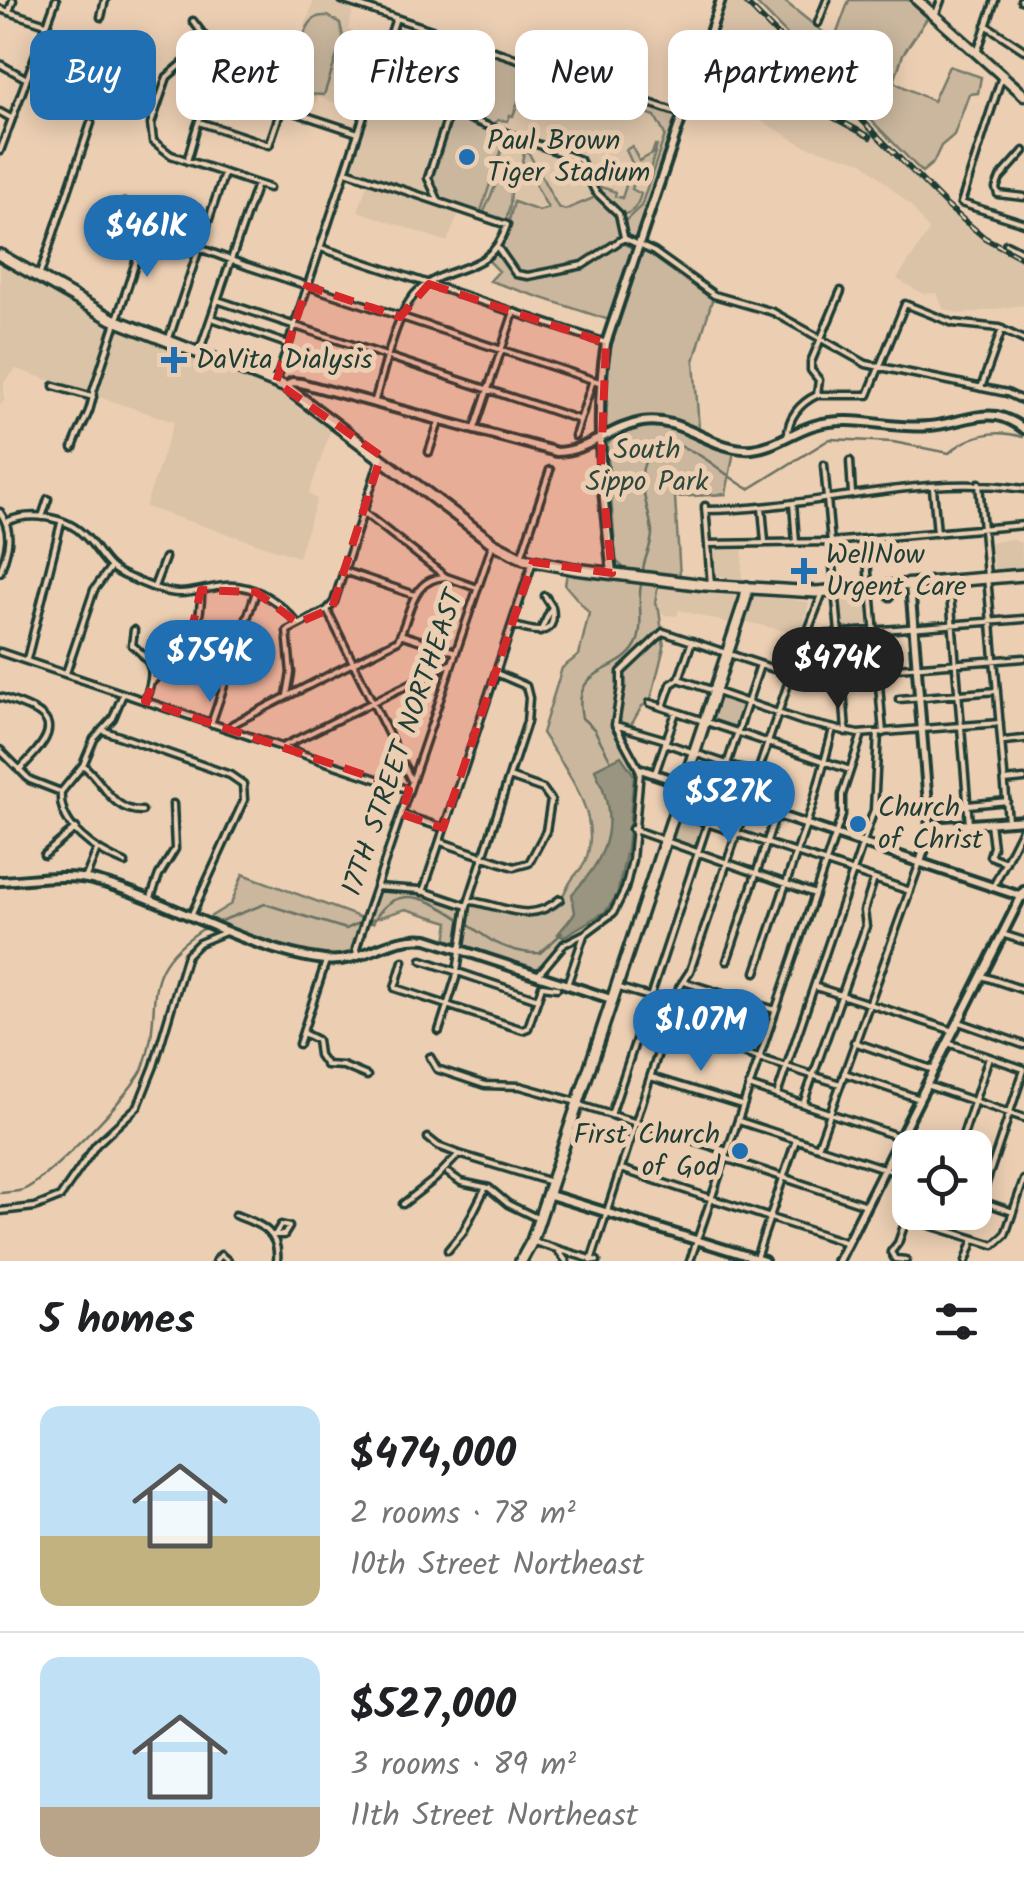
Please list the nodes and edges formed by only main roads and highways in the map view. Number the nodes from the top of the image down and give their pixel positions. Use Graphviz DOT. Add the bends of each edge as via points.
graph roads {
  1 [pos="917,0"];
  2 [pos="1024,95"];
  3 [pos="0,255"];
  4 [pos="1024,575"];
  5 [pos="747,587"];
  6 [pos="521,1261"];
  1 -- 2 [label="main road"];
  3 -- 5 [label="main road" via="116,321 281,384 493,543 521,557"];
  4 -- 5 [label="main road" via="890,592"];
  5 -- 6 [label="main road"];
}
